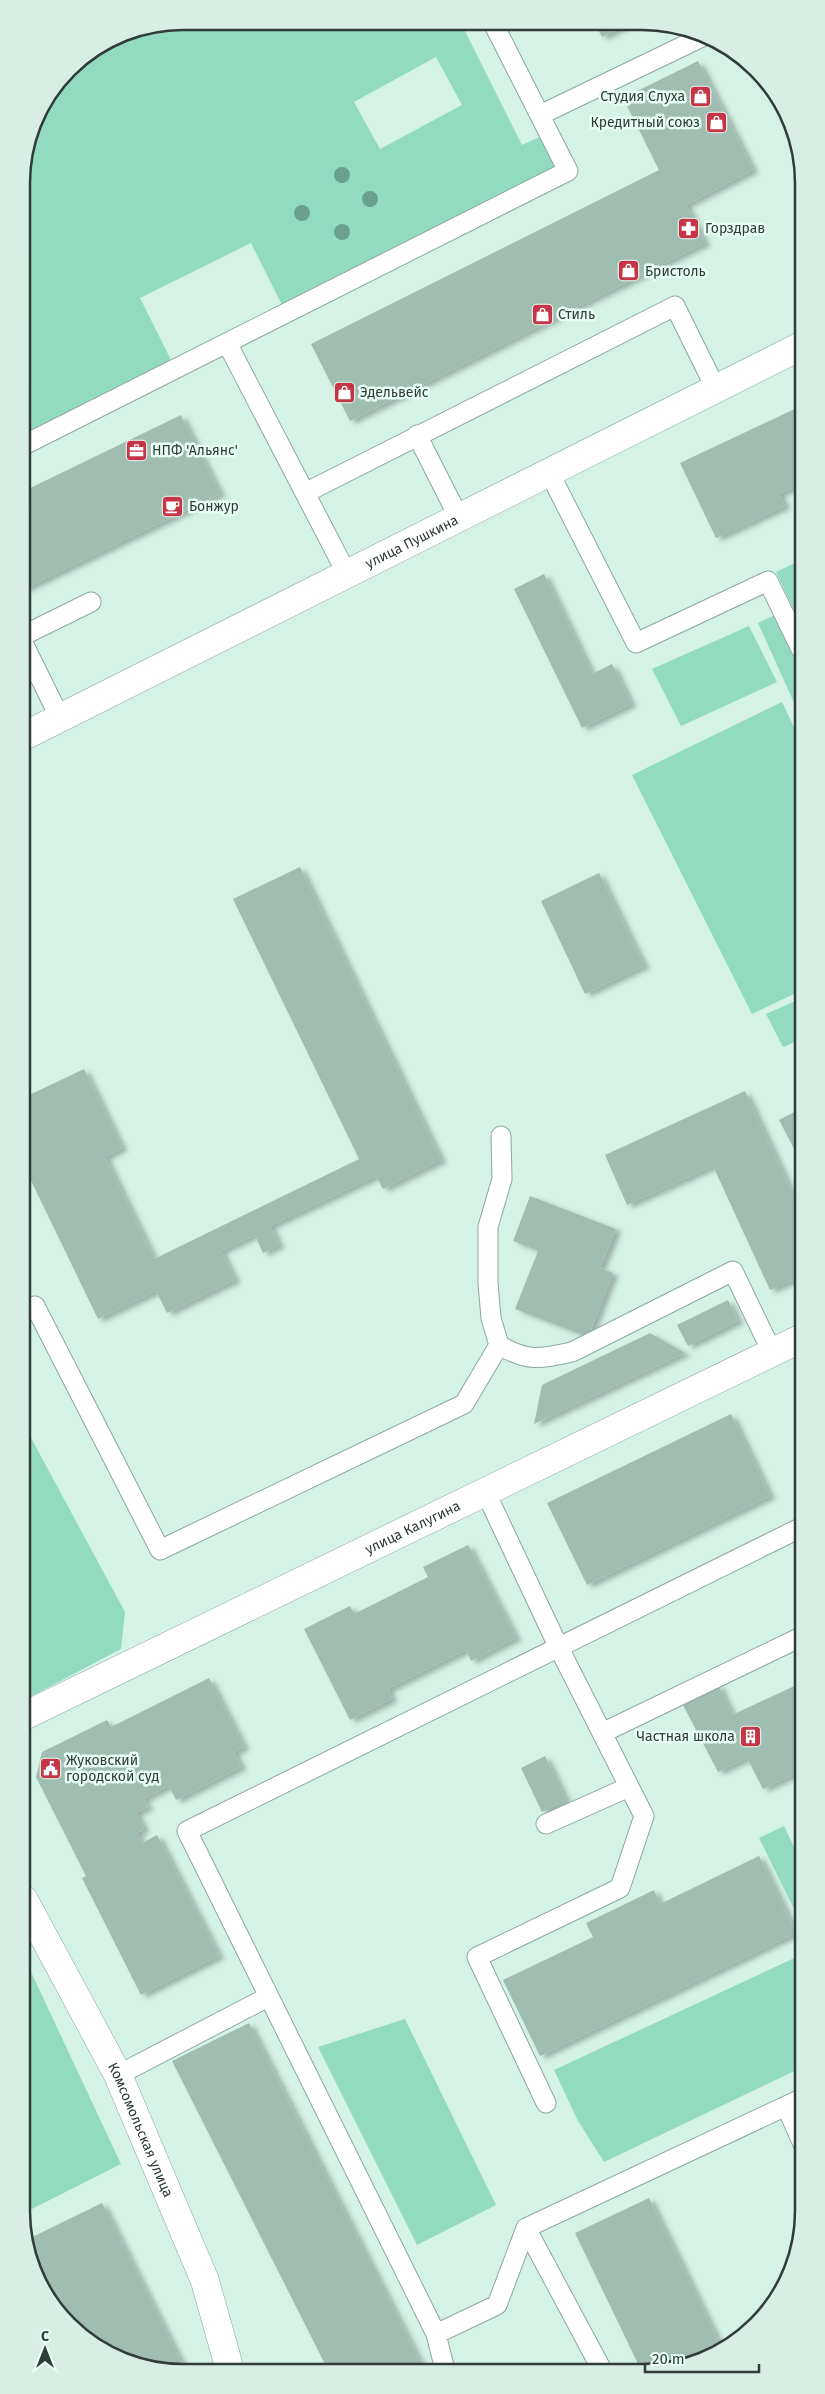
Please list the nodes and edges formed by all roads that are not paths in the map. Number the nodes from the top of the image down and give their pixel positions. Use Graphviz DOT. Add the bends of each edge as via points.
graph roads {
  1 [pos="498,30"];
  2 [pos="696,40"];
  3 [pos="540,115"];
  4 [pos="227,343"];
  5 [pos="795,349"];
  6 [pos="716,389"];
  7 [pos="417,436"];
  8 [pos="30,442"];
  9 [pos="549,472"];
  10 [pos="305,493"];
  11 [pos="459,518"];
  12 [pos="347,574"];
  13 [pos="91,602"];
  14 [pos="30,632"];
  15 [pos="795,637"];
  16 [pos="30,657"];
  17 [pos="60,718"];
  18 [pos="30,733"];
  19 [pos="501,1136"];
  20 [pos="35,1306"];
  21 [pos="795,1341"];
  22 [pos="499,1346"];
  23 [pos="772,1352"];
  24 [pos="485,1491"];
  25 [pos="795,1530"];
  26 [pos="795,1640"];
  27 [pos="559,1648"];
  28 [pos="30,1713"];
  29 [pos="602,1733"];
  30 [pos="629,1787"];
  31 [pos="546,1824"];
  32 [pos="30,1911"];
  33 [pos="268,1997"];
  34 [pos="118,2075"];
  35 [pos="795,2102"];
  36 [pos="546,2103"];
  37 [pos="786,2106"];
  38 [pos="795,2126"];
  39 [pos="526,2228"];
  40 [pos="436,2334"];
  41 [pos="228,2364"];
  42 [pos="444,2364"];
  43 [pos="599,2364"];
  1 -- 3 [label="lane"];
  2 -- 3 [label="lane"];
  3 -- 4 [label="lane" via="568,171"];
  4 -- 8 [label="lane"];
  4 -- 10 [label="lane"];
  5 -- 6 [label="street, улица Пушкина"];
  6 -- 7 [label="lane" via="674,306"];
  6 -- 9 [label="street, улица Пушкина"];
  7 -- 10 [label="lane"];
  7 -- 11 [label="lane"];
  9 -- 11 [label="street, улица Пушкина"];
  9 -- 15 [label="lane" via="636,644 768,581"];
  10 -- 12 [label="lane"];
  11 -- 12 [label="street, улица Пушкина"];
  12 -- 17 [label="street, улица Пушкина"];
  13 -- 14 [label="lane"];
  16 -- 17 [label="lane"];
  17 -- 18 [label="street, улица Пушкина"];
  19 -- 22 [label="lane" via="502,1179 488,1227 491,1318"];
  20 -- 22 [label="lane" via="160,1550 464,1404"];
  21 -- 23 [label="street, улица Калугина"];
  22 -- 23 [label="lane" via="519,1357 544,1358 572,1352 733,1271"];
  23 -- 24 [label="street, улица Калугина"];
  24 -- 27 [label="lane"];
  24 -- 28 [label="street, улица Калугина"];
  25 -- 27 [label="lane"];
  26 -- 29 [label="lane"];
  27 -- 29 [label="lane"];
  27 -- 33 [label="lane" via="187,1831"];
  29 -- 30 [label="lane"];
  30 -- 31 [label="lane"];
  30 -- 36 [label="lane" via="644,1816 620,1888 477,1957"];
  32 -- 34 [label="street, Комсомольская улица"];
  33 -- 34 [label="lane"];
  33 -- 40 [label="lane"];
  34 -- 41 [label="street, Комсомольская улица" via="205,2282"];
  35 -- 37 [label="lane"];
  37 -- 38 [label="lane"];
  37 -- 39 [label="lane"];
  39 -- 40 [label="lane" via="498,2305"];
  39 -- 43 [label="lane"];
  40 -- 42 [label="lane"];
}
